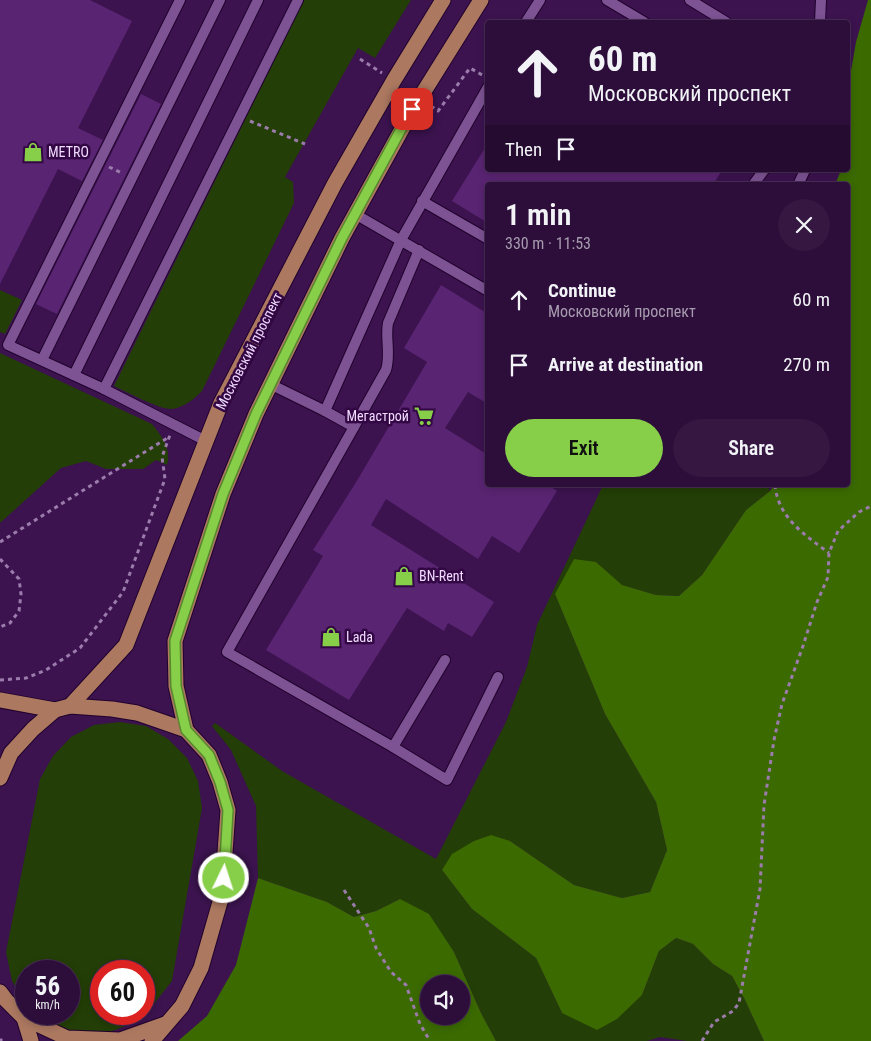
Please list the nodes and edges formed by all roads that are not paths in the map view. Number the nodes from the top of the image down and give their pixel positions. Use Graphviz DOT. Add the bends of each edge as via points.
graph roads {
  1 [pos="180,0"];
  2 [pos="220,0"];
  3 [pos="258,0"];
  4 [pos="298,0"];
  5 [pos="443,0"];
  6 [pos="481,0"];
  7 [pos="540,0"];
  8 [pos="607,0"];
  9 [pos="690,0"];
  10 [pos="821,0"];
  11 [pos="527,20"];
  12 [pos="641,20"];
  13 [pos="723,20"];
  14 [pos="820,20"];
  15 [pos="485,92"];
  16 [pos="422,201"];
  17 [pos="355,214"];
  18 [pos="485,237"];
  19 [pos="402,240"];
  20 [pos="419,250"];
  21 [pos="485,289"];
  22 [pos="4,343"];
  23 [pos="42,360"];
  24 [pos="74,375"];
  25 [pos="270,384"];
  26 [pos="104,389"];
  27 [pos="325,411"];
  28 [pos="354,427"];
  29 [pos="206,441"];
  30 [pos="445,660"];
  31 [pos="498,677"];
  32 [pos="0,700"];
  33 [pos="62,708"];
  34 [pos="186,730"];
  35 [pos="393,747"];
  36 [pos="0,778"];
  37 [pos="0,992"];
  38 [pos="15,1009"];
  39 [pos="165,1024"];
  40 [pos="26,1025"];
  41 [pos="39,1025"];
  42 [pos="31,1041"];
  43 [pos="152,1041"];
  1 -- 22 [label="lane"];
  2 -- 23 [label="lane"];
  3 -- 24 [label="lane"];
  4 -- 26 [label="lane"];
  5 -- 29 [label="main road, Московский проспект" via="335,183 222,403"];
  6 -- 17 [label="main road" via="412,109"];
  7 -- 11 [label="lane"];
  8 -- 12 [label="lane"];
  9 -- 13 [label="lane"];
  10 -- 14 [label="lane"];
  15 -- 16 [label="lane"];
  16 -- 18 [label="lane"];
  16 -- 19 [label="lane"];
  17 -- 19 [label="lane"];
  17 -- 25 [label="main road"];
  19 -- 20 [label="lane"];
  19 -- 27 [label="lane"];
  20 -- 21 [label="lane"];
  20 -- 28 [label="lane" via="388,323 389,361 386,370"];
  22 -- 23 [label="lane"];
  23 -- 24 [label="lane"];
  24 -- 26 [label="lane"];
  25 -- 27 [label="lane"];
  25 -- 34 [label="main road" via="223,494 175,641 176,686"];
  26 -- 29 [label="lane"];
  27 -- 28 [label="lane"];
  28 -- 35 [label="lane" via="227,652"];
  29 -- 33 [label="main road, Московский проспект" via="126,646"];
  30 -- 35 [label="lane"];
  31 -- 35 [label="lane" via="447,780"];
  32 -- 33 [label="main road"];
  33 -- 34 [label="main road" via="137,713"];
  33 -- 36 [label="main road, Московский проспект" via="33,728 11,753"];
  34 -- 39 [label="main road" via="209,755 228,810 222,895 201,968 182,1006"];
  37 -- 38 [label="main road"];
  39 -- 41 [label="main road" via="120,1040 67,1038"];
  39 -- 43 [label="main road"];
  40 -- 42 [label="main road"];
}
